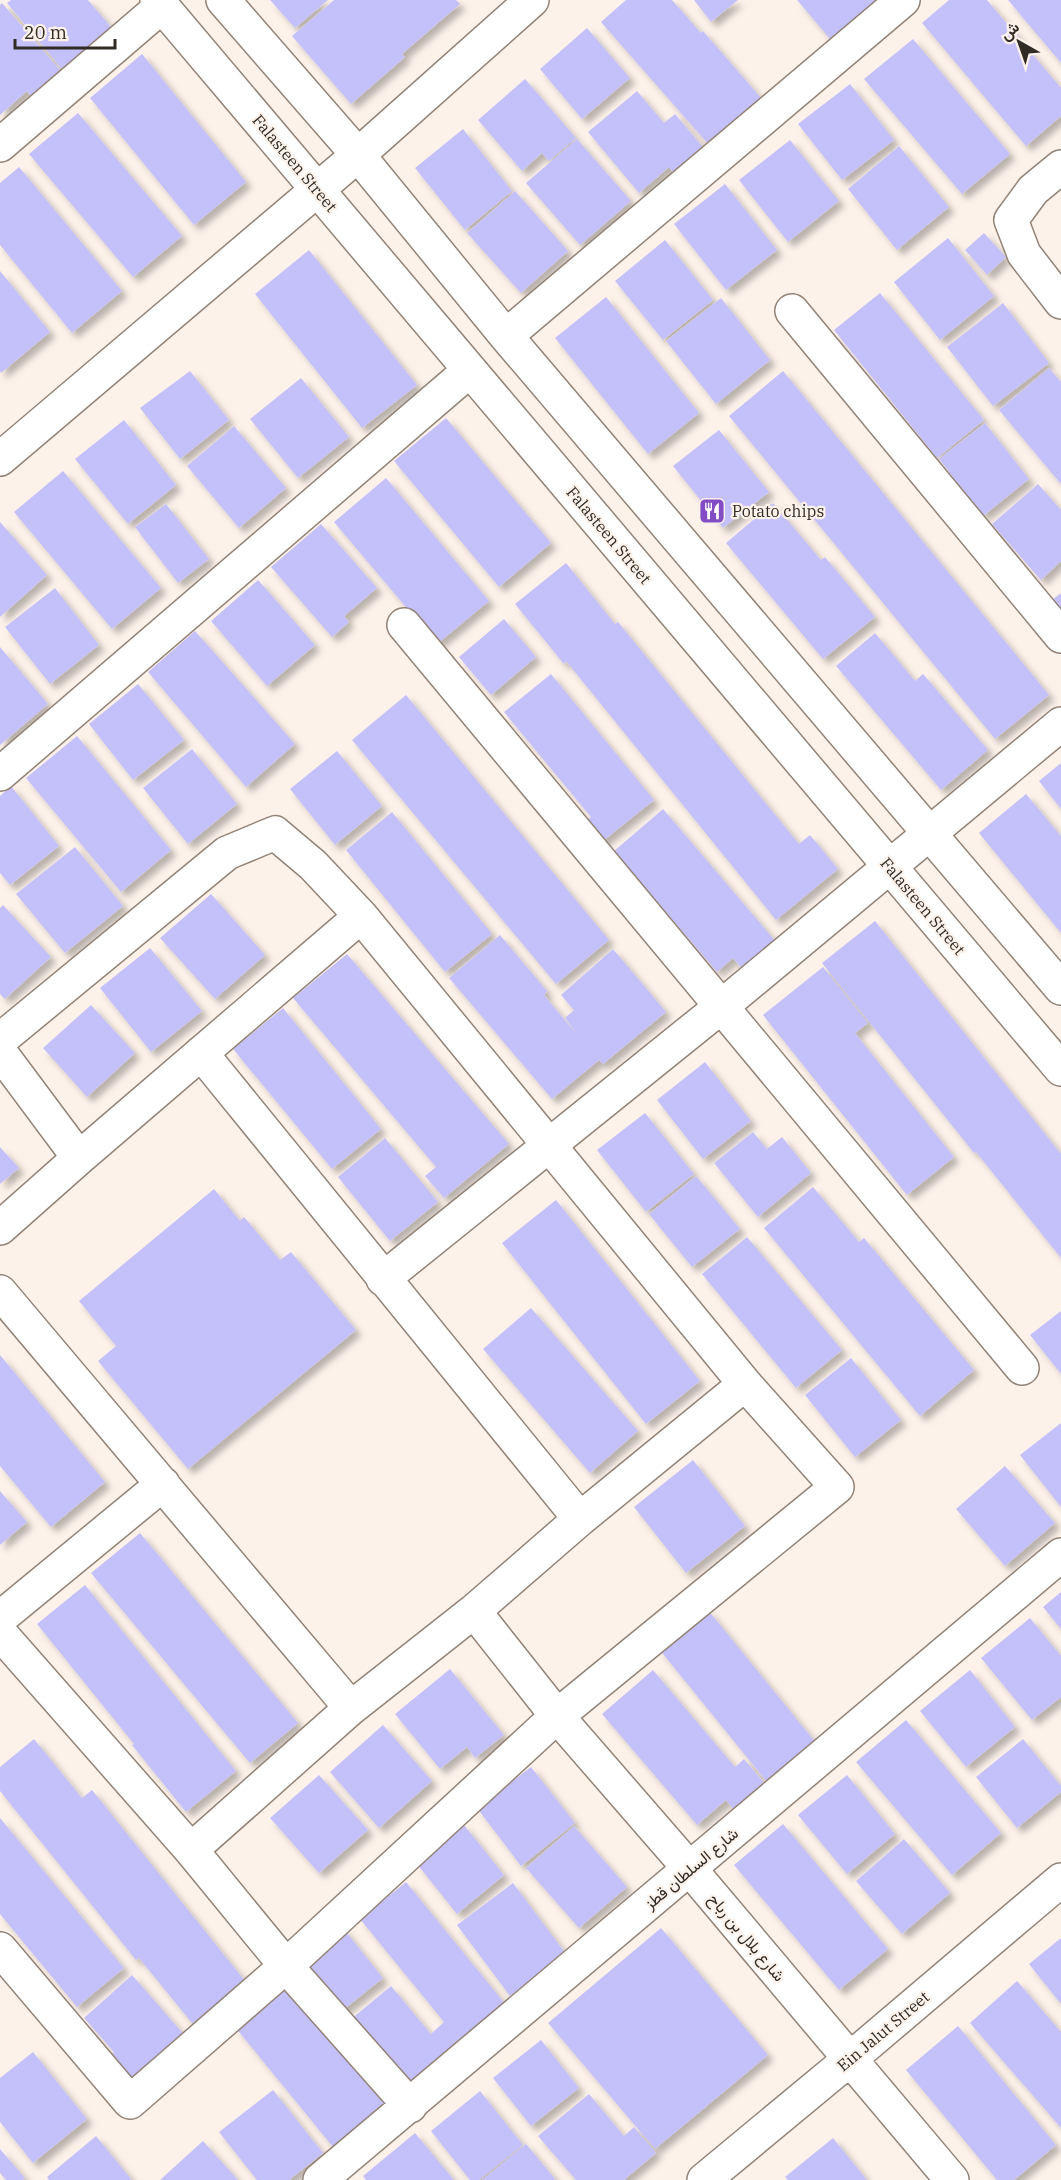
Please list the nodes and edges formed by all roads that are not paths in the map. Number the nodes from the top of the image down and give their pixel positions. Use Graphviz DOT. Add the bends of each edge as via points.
graph roads {
  1 [pos="223,0"];
  2 [pos="532,0"];
  3 [pos="903,0"];
  4 [pos="160,3"];
  5 [pos="0,145"];
  6 [pos="358,154"];
  7 [pos="1061,167"];
  8 [pos="317,189"];
  9 [pos="1061,302"];
  10 [pos="792,311"];
  11 [pos="506,336"];
  12 [pos="470,370"];
  13 [pos="0,459"];
  14 [pos="404,625"];
  15 [pos="1061,636"];
  16 [pos="1061,724"];
  17 [pos="0,774"];
  18 [pos="929,832"];
  19 [pos="889,866"];
  20 [pos="361,916"];
  21 [pos="1061,988"];
  22 [pos="722,1006"];
  23 [pos="0,1040"];
  24 [pos="0,1052"];
  25 [pos="201,1053"];
  26 [pos="1061,1069"];
  27 [pos="549,1145"];
  28 [pos="79,1158"];
  29 [pos="0,1228"];
  30 [pos="383,1279"];
  31 [pos="0,1292"];
  32 [pos="1022,1368"];
  33 [pos="745,1384"];
  34 [pos="163,1484"];
  35 [pos="580,1519"];
  36 [pos="1061,1555"];
  37 [pos="474,1611"];
  38 [pos="0,1618"];
  39 [pos="0,1634"];
  40 [pos="351,1708"];
  41 [pos="557,1716"];
  42 [pos="191,1850"];
  43 [pos="690,1868"];
  44 [pos="1061,1880"];
  45 [pos="0,1949"];
  46 [pos="286,1966"];
  47 [pos="850,2059"];
  48 [pos="410,2106"];
  49 [pos="320,2180"];
  50 [pos="704,2180"];
  51 [pos="952,2180"];
  1 -- 6 [label="street"];
  2 -- 6 [label="street"];
  3 -- 11 [label="street"];
  4 -- 5 [label="street"];
  4 -- 8 [label="street, Falasteen Street"];
  6 -- 8 [label="street"];
  6 -- 11 [label="street"];
  7 -- 9 [label="street" via="1033,190 1011,220 1024,254"];
  8 -- 12 [label="street, Falasteen Street"];
  8 -- 13 [label="street"];
  10 -- 15 [label="street"];
  11 -- 18 [label="street"];
  12 -- 17 [label="street"];
  12 -- 19 [label="street, Falasteen Street"];
  14 -- 22 [label="street"];
  16 -- 18 [label="street"];
  18 -- 19 [label="street"];
  18 -- 21 [label="street"];
  19 -- 22 [label="street"];
  19 -- 26 [label="street, Falasteen Street"];
  20 -- 23 [label="street" via="313,865 275,833 227,853"];
  20 -- 25 [label="street"];
  20 -- 27 [label="street"];
  22 -- 27 [label="street"];
  22 -- 32 [label="street"];
  24 -- 28 [label="street"];
  25 -- 28 [label="street"];
  25 -- 30 [label="street"];
  27 -- 30 [label="street"];
  27 -- 33 [label="street"];
  28 -- 29 [label="street"];
  30 -- 35 [label="street"];
  31 -- 34 [label="street"];
  33 -- 35 [label="street"];
  33 -- 41 [label="street" via="837,1487"];
  34 -- 38 [label="street"];
  34 -- 40 [label="street"];
  35 -- 37 [label="street"];
  36 -- 43 [label="street, شارع السلطان قطز"];
  37 -- 40 [label="street"];
  37 -- 41 [label="street, شارع بلال بن رباح"];
  39 -- 42 [label="street"];
  40 -- 42 [label="street"];
  41 -- 43 [label="street, شارع بلال بن رباح"];
  41 -- 46 [label="street"];
  42 -- 46 [label="street"];
  43 -- 47 [label="street, شارع بلال بن رباح"];
  43 -- 48 [label="street, شارع السلطان قطز"];
  44 -- 47 [label="street, Ein Jalut Street"];
  45 -- 46 [label="street" via="130,2102"];
  46 -- 48 [label="street"];
  47 -- 50 [label="street, Ein Jalut Street"];
  47 -- 51 [label="street, شارع بلال بن رباح"];
  48 -- 49 [label="street, شارع السلطان قطز"];
}
